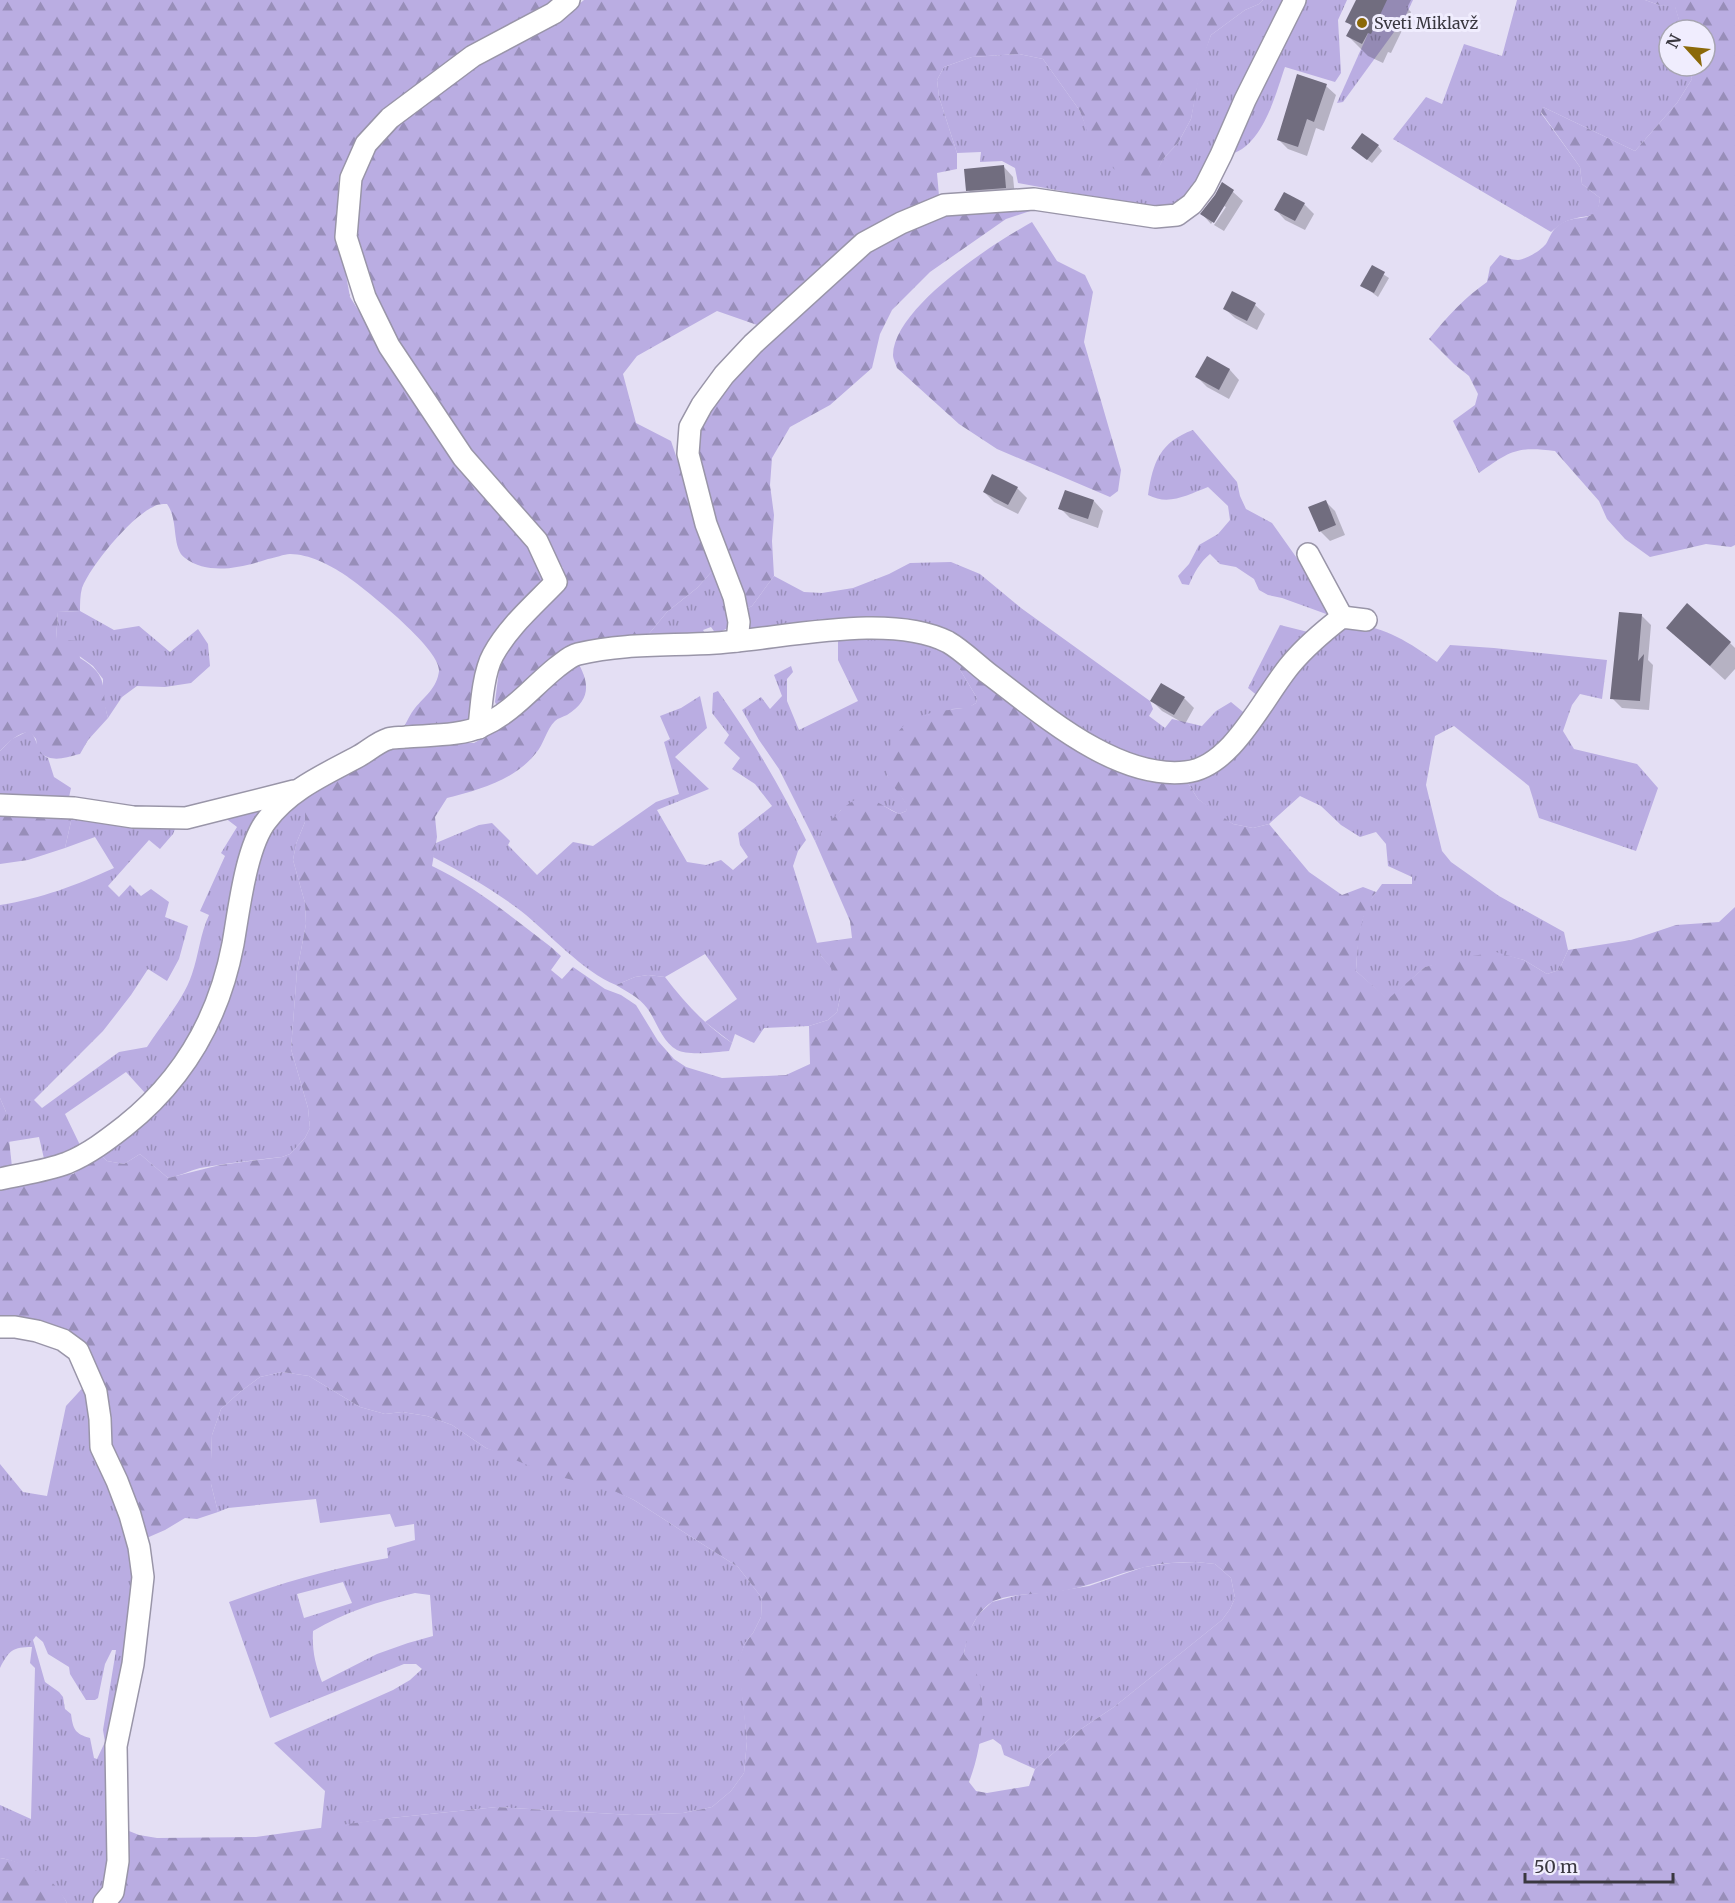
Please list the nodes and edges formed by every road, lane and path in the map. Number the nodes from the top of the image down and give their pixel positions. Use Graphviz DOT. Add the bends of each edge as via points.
graph roads {
  1 [pos="569,0"];
  2 [pos="1295,0"];
  3 [pos="1308,555"];
  4 [pos="1342,617"];
  5 [pos="1366,620"];
  6 [pos="737,641"];
  7 [pos="479,728"];
  8 [pos="301,789"];
  9 [pos="0,805"];
  10 [pos="0,1179"];
  11 [pos="0,1327"];
  12 [pos="104,1903"];
  1 -- 7 [label="street" via="554,13 473,56 396,112 366,144 351,178 346,237 365,297 389,346 464,457 537,541 556,582 515,624 492,657"];
  2 -- 6 [label="street" via="1205,187 1177,215 1155,217 1034,200 944,205 864,243 724,375 690,427 688,454 706,524 734,597 739,622"];
  3 -- 4 [label="street"];
  4 -- 5 [label="street"];
  4 -- 6 [label="street" via="1291,663 1222,756 1185,773 1137,766 1098,750 949,643 919,633 849,629"];
  6 -- 7 [label="street" via="624,646 573,655 507,712"];
  7 -- 8 [label="street" via="388,739"];
  8 -- 9 [label="street" via="186,818"];
  8 -- 10 [label="street" via="265,821 254,844 220,997 182,1069 144,1111 100,1146 65,1164"];
  11 -- 12 [label="street" via="37,1331 63,1340 78,1351 96,1392 100,1447 120,1489 139,1547 143,1577 140,1604 133,1664 116,1746 118,1861 113,1892"];
}
